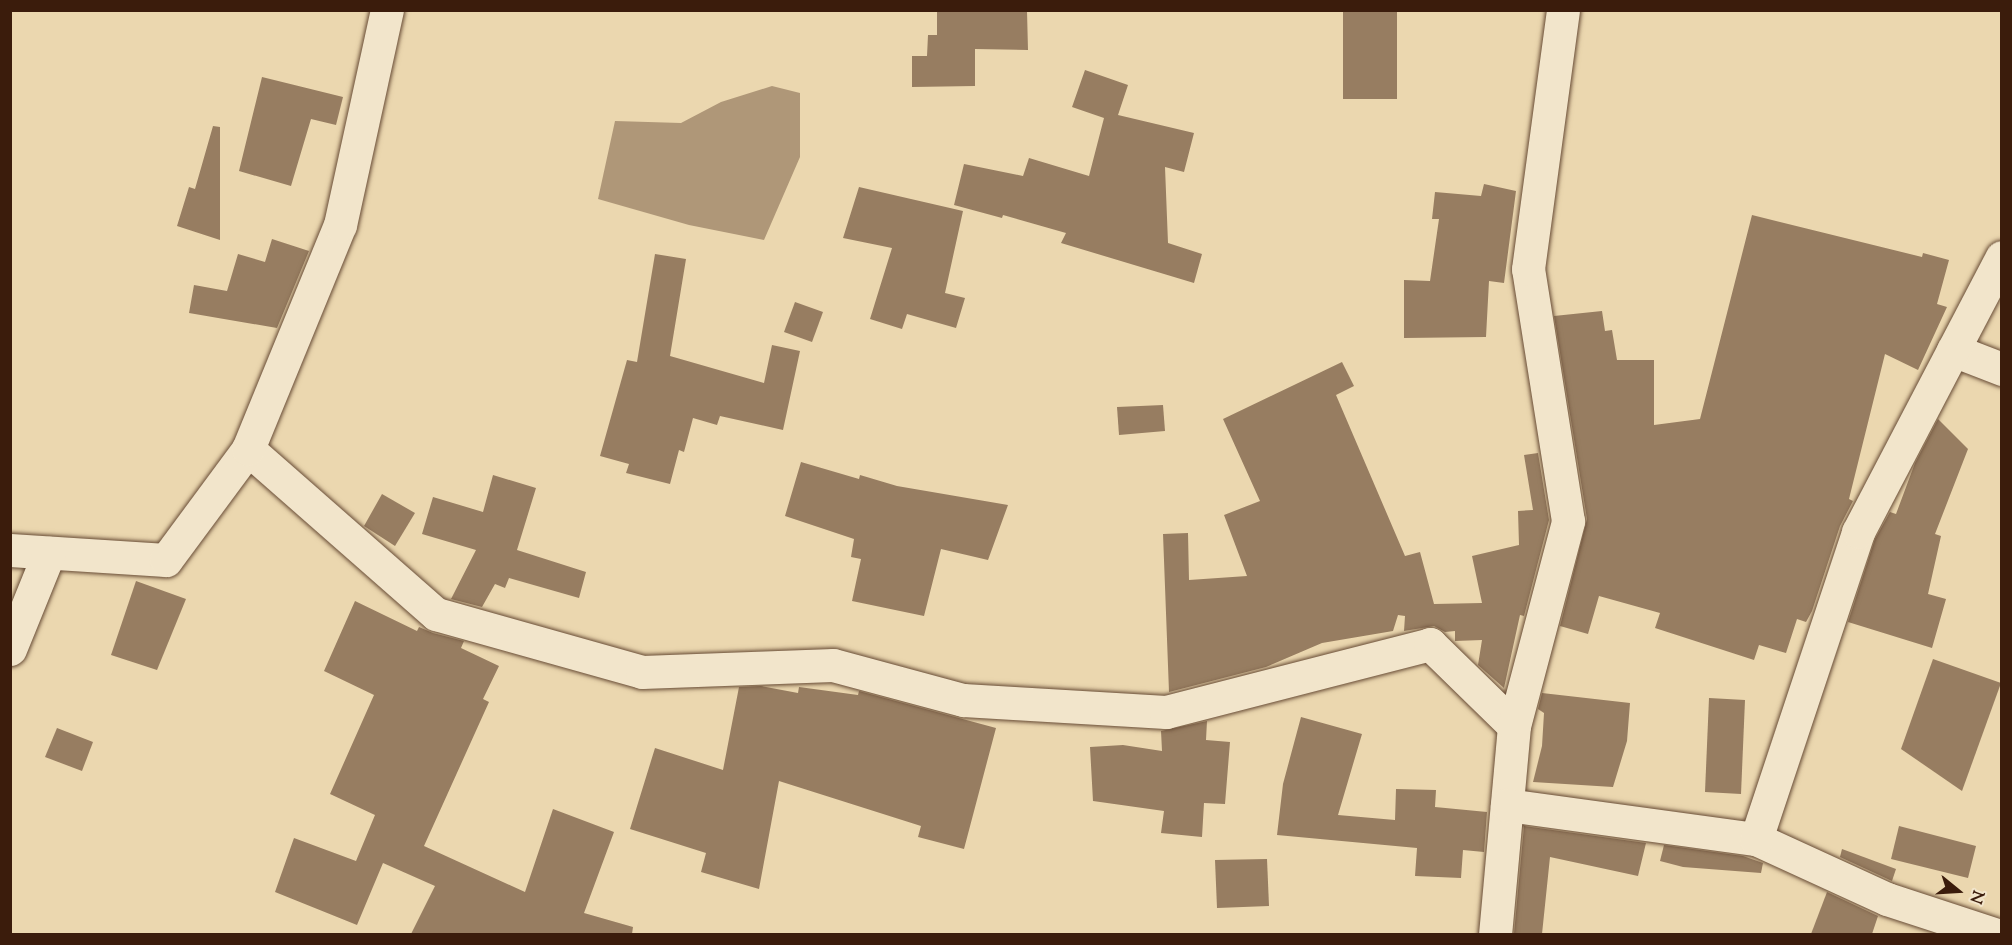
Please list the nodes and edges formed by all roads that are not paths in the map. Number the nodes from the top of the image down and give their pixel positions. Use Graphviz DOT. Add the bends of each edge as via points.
graph roads {
  1 [pos="387,10"];
  2 [pos="1563,10"];
  3 [pos="2001,257"];
  4 [pos="1953,350"];
  5 [pos="2001,369"];
  6 [pos="248,449"];
  7 [pos="10,550"];
  8 [pos="49,553"];
  9 [pos="10,649"];
  10 [pos="1514,726"];
  11 [pos="1507,805"];
  12 [pos="1756,839"];
  13 [pos="1495,934"];
  14 [pos="1994,934"];
  1 -- 6 [label="street" via="340,225"];
  2 -- 10 [label="street" via="1528,269 1568,521"];
  3 -- 4 [label="street"];
  4 -- 5 [label="street"];
  4 -- 12 [label="street" via="1858,532"];
  6 -- 8 [label="street" via="166,560"];
  6 -- 10 [label="street" via="436,614 642,672 833,665 963,700 1166,712 1430,644"];
  7 -- 8 [label="street"];
  8 -- 9 [label="street"];
  10 -- 11 [label="street"];
  11 -- 12 [label="street"];
  11 -- 13 [label="street"];
  12 -- 14 [label="street" via="1887,899"];
}
